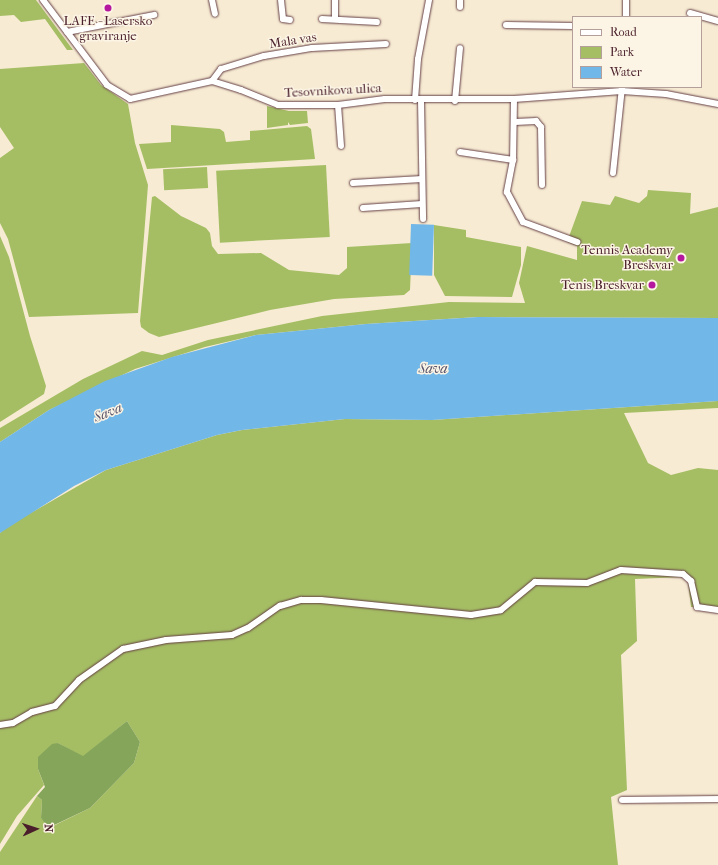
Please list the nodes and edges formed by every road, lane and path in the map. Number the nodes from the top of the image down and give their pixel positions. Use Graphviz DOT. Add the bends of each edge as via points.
graph roads {
  1 [pos="43,0"];
  2 [pos="212,0"];
  3 [pos="281,0"];
  4 [pos="335,0"];
  5 [pos="429,0"];
  6 [pos="460,0"];
  7 [pos="626,0"];
  8 [pos="460,7"];
  9 [pos="690,13"];
  10 [pos="215,14"];
  11 [pos="154,15"];
  12 [pos="626,16"];
  13 [pos="700,16"];
  14 [pos="702,16"];
  15 [pos="335,18"];
  16 [pos="322,19"];
  17 [pos="290,20"];
  18 [pos="718,21"];
  19 [pos="377,22"];
  20 [pos="506,26"];
  21 [pos="572,26"];
  22 [pos="67,32"];
  23 [pos="386,44"];
  24 [pos="460,48"];
  25 [pos="212,81"];
  26 [pos="622,89"];
  27 [pos="514,99"];
  28 [pos="418,100"];
  29 [pos="455,101"];
  30 [pos="718,104"];
  31 [pos="338,105"];
  32 [pos="514,122"];
  33 [pos="341,146"];
  34 [pos="460,152"];
  35 [pos="513,160"];
  36 [pos="613,173"];
  37 [pos="422,179"];
  38 [pos="353,182"];
  39 [pos="542,185"];
  40 [pos="422,204"];
  41 [pos="363,208"];
  42 [pos="423,219"];
  43 [pos="577,242"];
  44 [pos="718,610"];
  45 [pos="0,725"];
  46 [pos="622,800"];
  47 [pos="718,800"];
  1 -- 22 [label="street, Tesovnikova ulica"];
  2 -- 10 [label="street"];
  3 -- 17 [label="street" via="283,18"];
  4 -- 15 [label="street"];
  5 -- 28 [label="street" via="418,59"];
  6 -- 8 [label="street"];
  7 -- 12 [label="street"];
  9 -- 13 [label="street"];
  11 -- 22 [label="street"];
  14 -- 18 [label="street"];
  15 -- 16 [label="street, Mala vas"];
  15 -- 19 [label="street, Mala vas"];
  20 -- 21 [label="street"];
  22 -- 25 [label="street, Tesovnikova ulica" via="107,85 130,99"];
  23 -- 25 [label="street, Mala vas" via="312,48 264,56 221,69"];
  24 -- 29 [label="street"];
  25 -- 31 [label="street, Tesovnikova ulica" via="278,105"];
  26 -- 27 [label="street, Tesovnikova ulica"];
  26 -- 30 [label="street, Tesovnikova ulica"];
  26 -- 36 [label="street"];
  27 -- 29 [label="street, Tesovnikova ulica"];
  27 -- 32 [label="street"];
  28 -- 29 [label="street, Tesovnikova ulica"];
  28 -- 31 [label="street, Tesovnikova ulica" via="385,99"];
  28 -- 37 [label="street"];
  31 -- 33 [label="street"];
  32 -- 35 [label="street"];
  32 -- 39 [label="street" via="536,121 541,127"];
  34 -- 35 [label="street"];
  35 -- 43 [label="street" via="507,192 523,222"];
  37 -- 38 [label="street"];
  37 -- 40 [label="street"];
  40 -- 41 [label="street"];
  40 -- 42 [label="street"];
  44 -- 45 [label="street" via="697,607 691,581 683,574 621,570 587,583 535,582 501,610 471,615 301,600 280,606 248,628 232,635 166,640 122,649 79,680 55,706 32,712 12,723"];
  46 -- 47 [label="street"];
}
